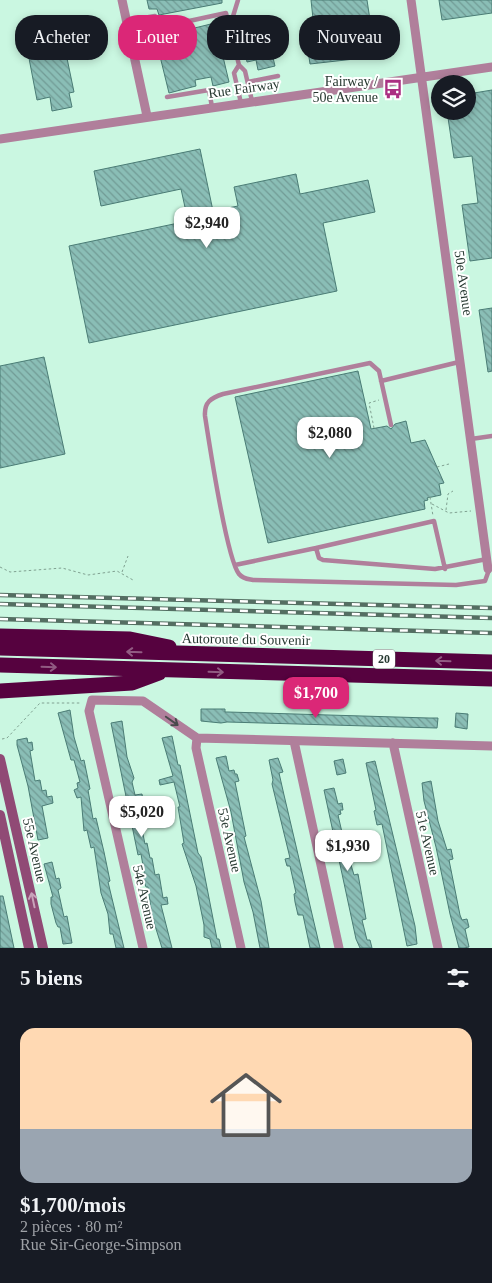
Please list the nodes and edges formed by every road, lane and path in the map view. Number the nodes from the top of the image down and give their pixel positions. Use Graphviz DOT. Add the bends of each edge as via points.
graph roads {
  1 [pos="122,0"];
  2 [pos="238,0"];
  3 [pos="412,0"];
  4 [pos="125,15"];
  5 [pos="234,15"];
  6 [pos="135,60"];
  7 [pos="238,60"];
  8 [pos="239,65"];
  9 [pos="492,67"];
  10 [pos="278,76"];
  11 [pos="422,78"];
  12 [pos="248,82"];
  13 [pos="167,97"];
  14 [pos="252,101"];
  15 [pos="240,103"];
  16 [pos="212,107"];
  17 [pos="147,116"];
  18 [pos="0,139"];
  19 [pos="461,362"];
  20 [pos="381,381"];
  21 [pos="374,402"];
  22 [pos="391,425"];
  23 [pos="374,428"];
  24 [pos="492,436"];
  25 [pos="471,439"];
  26 [pos="449,464"];
  27 [pos="437,467"];
  28 [pos="453,490"];
  29 [pos="430,497"];
  30 [pos="432,504"];
  31 [pos="472,510"];
  32 [pos="446,511"];
  33 [pos="434,518"];
  34 [pos="316,548"];
  35 [pos="128,556"];
  36 [pos="487,558"];
  37 [pos="235,565"];
  38 [pos="0,567"];
  39 [pos="445,568"];
  40 [pos="122,572"];
  41 [pos="490,572"];
  42 [pos="133,580"];
  43 [pos="0,636"];
  44 [pos="0,648"];
  45 [pos="200,654"];
  46 [pos="492,662"];
  47 [pos="0,665"];
  48 [pos="167,670"];
  49 [pos="492,679"];
  50 [pos="0,691"];
  51 [pos="86,704"];
  52 [pos="197,738"];
  53 [pos="2,739"];
  54 [pos="294,740"];
  55 [pos="392,743"];
  56 [pos="492,746"];
  57 [pos="0,759"];
  58 [pos="3,786"];
  59 [pos="0,814"];
  60 [pos="29,948"];
  61 [pos="43,948"];
  62 [pos="143,948"];
  63 [pos="241,948"];
  64 [pos="339,948"];
  65 [pos="438,948"];
  1 -- 4 [label="street"];
  2 -- 5 [label="lane"];
  3 -- 11 [label="street, 50e Avenue"];
  6 -- 17 [label="street"];
  7 -- 8 [label="lane"];
  8 -- 12 [label="lane"];
  8 -- 15 [label="lane" via="234,73"];
  9 -- 11 [label="street, Rue Fairway"];
  10 -- 12 [label="lane"];
  11 -- 14 [label="street, Rue Fairway"];
  11 -- 19 [label="street, 50e Avenue"];
  12 -- 14 [label="lane"];
  13 -- 16 [label="lane" via="209,90"];
  14 -- 15 [label="street, Rue Fairway"];
  15 -- 16 [label="street, Rue Fairway"];
  16 -- 17 [label="street, Rue Fairway"];
  17 -- 18 [label="street, Rue Fairway"];
  19 -- 20 [label="lane"];
  19 -- 25 [label="street, 50e Avenue"];
  20 -- 22 [label="lane"];
  20 -- 37 [label="lane" via="377,368 366,363 223,394 207,404 205,416"];
  21 -- 23 [label="path" via="369,403"];
  24 -- 25 [label="lane"];
  25 -- 36 [label="street, 50e Avenue" via="487,530"];
  26 -- 27 [label="path"];
  28 -- 32 [label="path" via="448,494"];
  29 -- 30 [label="path"];
  30 -- 32 [label="path"];
  30 -- 33 [label="path"];
  31 -- 32 [label="path" via="454,514"];
  34 -- 37 [label="lane"];
  34 -- 39 [label="lane" via="319,558 324,560"];
  34 -- 39 [label="lane" via="434,521"];
  35 -- 40 [label="path"];
  36 -- 39 [label="lane"];
  36 -- 41 [label="street, 50e Avenue"];
  37 -- 41 [label="lane" via="242,576 253,580 456,585 481,583"];
  38 -- 40 [label="path" via="10,572 52,568 88,574"];
  40 -- 42 [label="path"];
  43 -- 45 [label="highway" via="135,640"];
  45 -- 44 [label="highway, Autoroute du Souvenir / 20, one-way"];
  46 -- 45 [label="highway, Autoroute du Souvenir / 20, one-way"];
  47 -- 48 [label="highway, 20, one-way"];
  48 -- 49 [label="highway, 20, one-way"];
  48 -- 50 [label="highway" via="132,683"];
  51 -- 52 [label="street, one-way" via="97,699 140,700"];
  51 -- 53 [label="path" via="40,703 7,738"];
  51 -- 62 [label="street, 54e Avenue"];
  52 -- 54 [label="street"];
  52 -- 63 [label="street, 53e Avenue" via="196,748"];
  54 -- 55 [label="street"];
  54 -- 64 [label="street"];
  55 -- 56 [label="street"];
  55 -- 65 [label="street, 51e Avenue"];
  57 -- 58 [label="street, 55e Avenue"];
  61 -- 58 [label="street, 55e Avenue, one-way"];
  59 -- 60 [label="street, 55e Avenue"];
}
